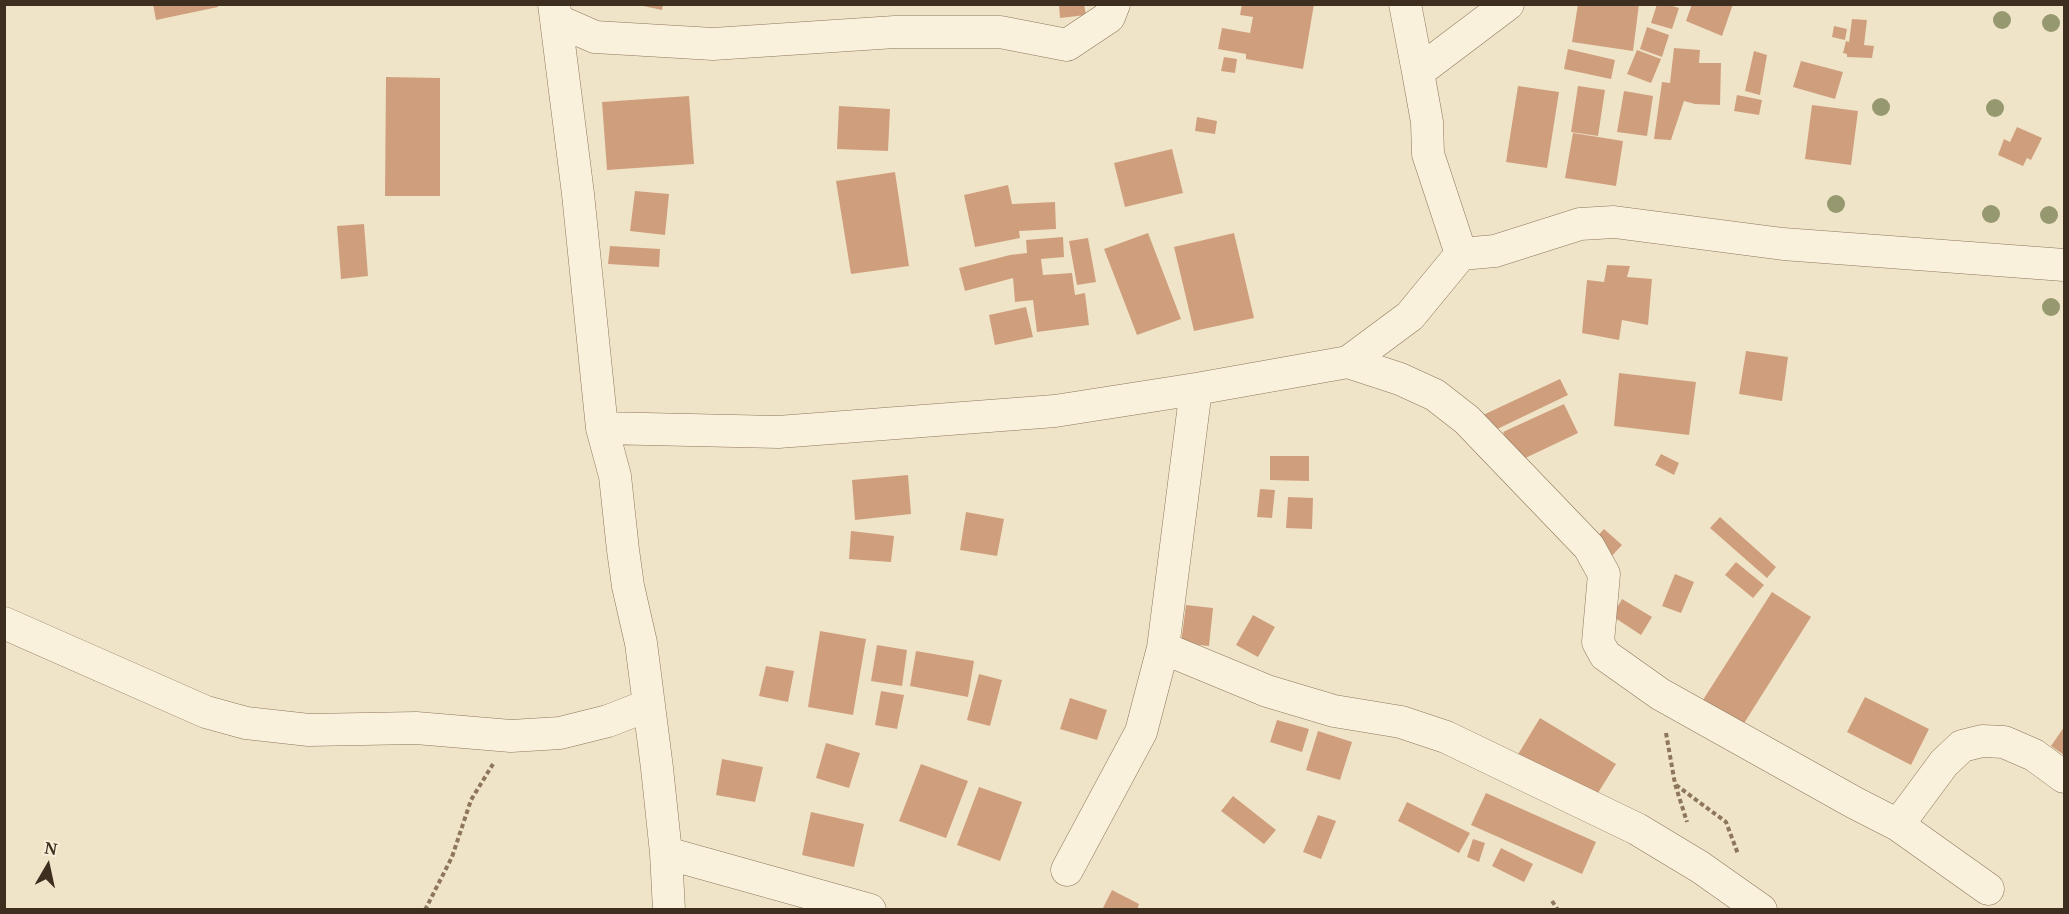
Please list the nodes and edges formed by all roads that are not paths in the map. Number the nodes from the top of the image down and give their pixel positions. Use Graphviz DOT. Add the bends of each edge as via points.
graph roads {
  1 [pos="1114,4"];
  2 [pos="1405,4"];
  3 [pos="1508,4"];
  4 [pos="555,12"];
  5 [pos="1418,72"];
  6 [pos="1461,254"];
  7 [pos="2064,265"];
  8 [pos="1348,362"];
  9 [pos="1196,389"];
  10 [pos="603,428"];
  11 [pos="4,623"];
  12 [pos="1163,648"];
  13 [pos="649,705"];
  14 [pos="2064,777"];
  15 [pos="1898,825"];
  16 [pos="666,853"];
  17 [pos="1067,870"];
  18 [pos="1988,889"];
  19 [pos="1751,904"];
  20 [pos="669,909"];
  21 [pos="870,909"];
  1 -- 4 [label="street" via="1109,17 1067,45 1000,32 895,32 713,44 595,37"];
  2 -- 5 [label="street"];
  3 -- 5 [label="street"];
  4 -- 10 [label="street"];
  5 -- 6 [label="street" via="1428,154"];
  6 -- 7 [label="street" via="1495,251 1580,224 1614,222 1784,244"];
  6 -- 8 [label="street" via="1410,316"];
  8 -- 9 [label="street"];
  8 -- 15 [label="street" via="1435,395 1467,420 1589,547 1604,574 1598,642 1605,655 1660,694"];
  9 -- 10 [label="street" via="1055,411 778,432"];
  9 -- 12 [label="street"];
  10 -- 13 [label="street" via="615,476 626,574"];
  11 -- 13 [label="street" via="206,712 246,723 309,730 416,728 511,736 560,733"];
  12 -- 17 [label="street" via="1141,732"];
  12 -- 19 [label="street" via="1267,691 1334,711 1401,722 1446,737 1637,830 1700,867"];
  13 -- 16 [label="street"];
  14 -- 15 [label="street" via="2034,755 2004,742 1982,741 1962,746 1944,763"];
  15 -- 18 [label="street"];
  16 -- 20 [label="street"];
  16 -- 21 [label="street"];
}
